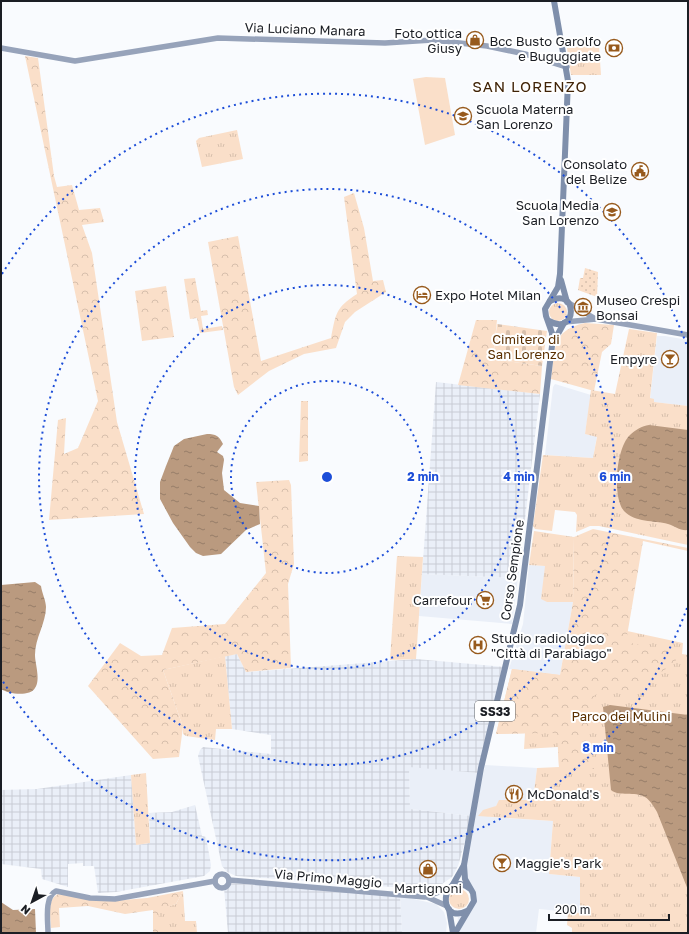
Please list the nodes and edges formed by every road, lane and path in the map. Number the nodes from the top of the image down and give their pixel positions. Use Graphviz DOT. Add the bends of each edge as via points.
graph roads {
  1 [pos="554,1"];
  2 [pos="1,48"];
  3 [pos="567,67"];
  4 [pos="560,274"];
  5 [pos="550,301"];
  6 [pos="568,302"];
  7 [pos="596,319"];
  8 [pos="549,322"];
  9 [pos="565,323"];
  10 [pos="688,335"];
  11 [pos="552,346"];
  12 [pos="464,865"];
  13 [pos="215,880"];
  14 [pos="229,880"];
  15 [pos="450,888"];
  16 [pos="471,890"];
  17 [pos="425,897"];
  18 [pos="448,908"];
  19 [pos="468,911"];
  20 [pos="48,933"];
  21 [pos="454,933"];
  1 -- 3 [label="main road"];
  2 -- 3 [label="street, Via Luciano Manara" via="74,61 218,38 385,43 432,40 487,46"];
  3 -- 4 [label="main road"];
  4 -- 5 [label="main road" via="558,288"];
  4 -- 6 [label="main road"];
  5 -- 6 [label="main road" via="560,298"];
  5 -- 8 [label="main road" via="545,308"];
  6 -- 7 [label="street" via="580,312"];
  6 -- 9 [label="main road" via="572,312"];
  7 -- 9 [label="street"];
  7 -- 10 [label="street"];
  8 -- 9 [label="main road"];
  8 -- 11 [label="main road, Corso Sempione" via="553,335"];
  9 -- 11 [label="main road, Corso Sempione"];
  11 -- 12 [label="main road, Corso Sempione / SS33" via="520,605 481,768"];
  12 -- 15 [label="main road, Corso Sempione / SS33"];
  12 -- 16 [label="main road, Corso Sempione / SS33" via="465,879"];
  13 -- 14 [label="street, Via Primo Maggio" via="222,874"];
  13 -- 14 [label="street, Via Primo Maggio" via="218,887 223,888"];
  13 -- 20 [label="street, Via Primo Maggio" via="120,898 95,898 56,891 51,894 49,902"];
  14 -- 17 [label="street, Via Primo Maggio"];
  15 -- 16 [label="main road" via="461,884"];
  15 -- 17 [label="street, Via Primo Maggio"];
  15 -- 18 [label="main road, SS33" via="445,898"];
  16 -- 19 [label="main road, SS33" via="474,901"];
  17 -- 18 [label="street, Via Primo Maggio"];
  18 -- 19 [label="main road" via="457,913"];
  18 -- 21 [label="main road, SS33"];
  19 -- 21 [label="main road, SS33"];
}
